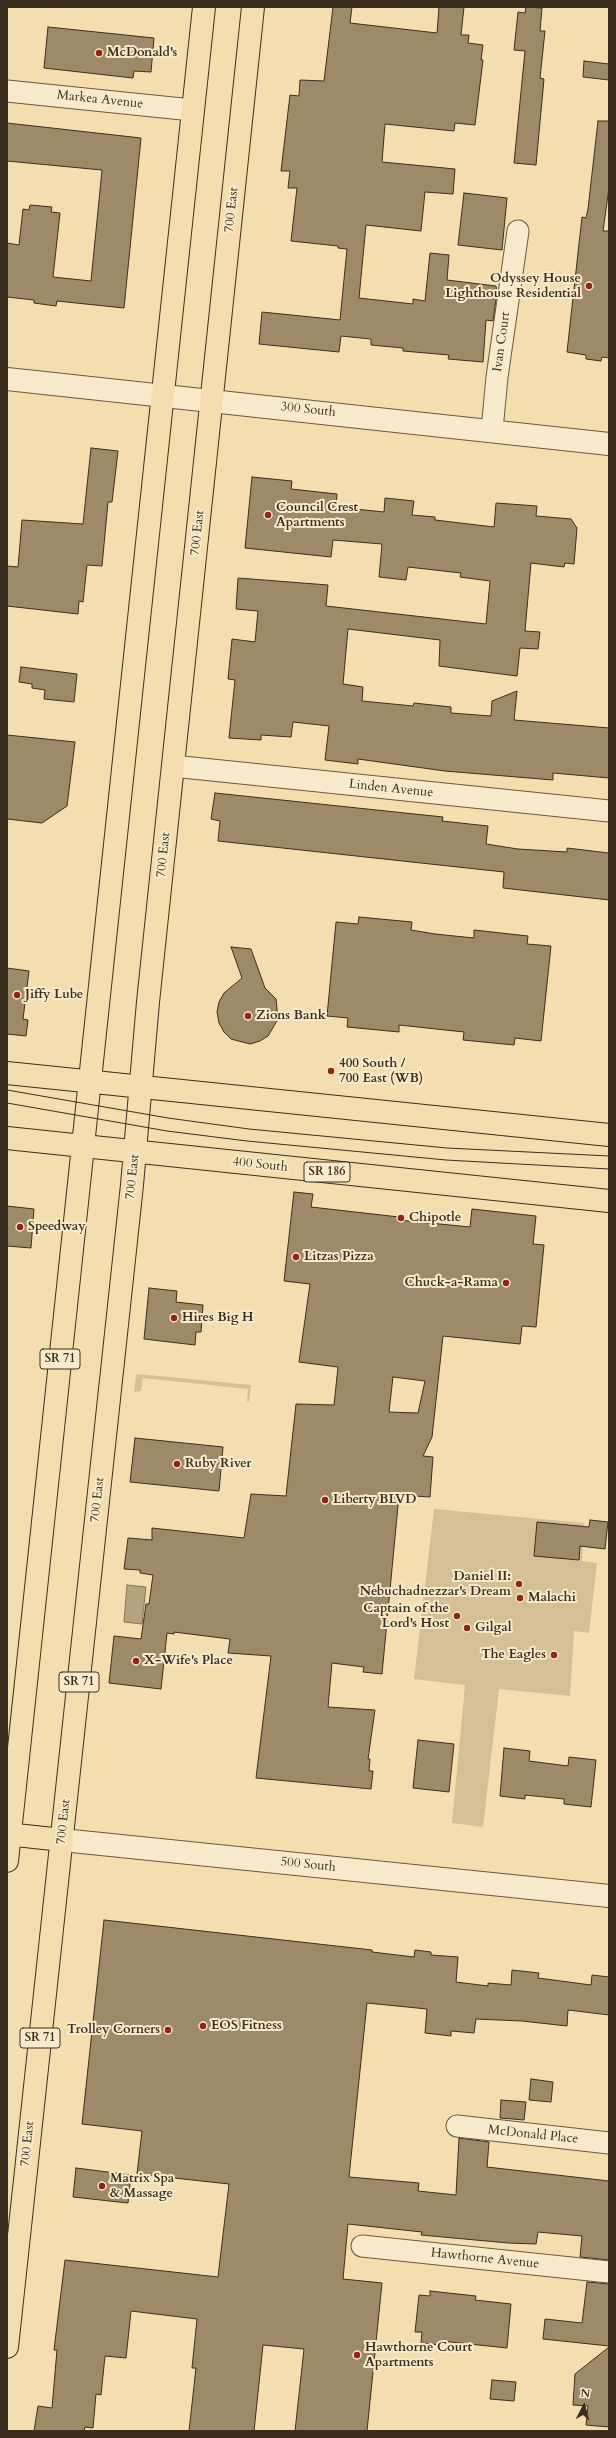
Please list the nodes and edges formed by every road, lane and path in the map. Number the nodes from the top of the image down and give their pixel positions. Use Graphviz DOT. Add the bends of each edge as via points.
graph roads {
  1 [pos="204,7"];
  2 [pos="253,7"];
  3 [pos="7,91"];
  4 [pos="192,110"];
  5 [pos="518,231"];
  6 [pos="7,378"];
  7 [pos="163,394"];
  8 [pos="212,400"];
  9 [pos="492,430"];
  10 [pos="609,444"];
  11 [pos="173,766"];
  12 [pos="609,811"];
  13 [pos="7,1073"];
  14 [pos="89,1081"];
  15 [pos="142,1088"];
  16 [pos="609,1135"];
  17 [pos="7,1138"];
  18 [pos="82,1146"];
  19 [pos="135,1151"];
  20 [pos="609,1201"];
  21 [pos="8,1835"];
  22 [pos="62,1840"];
  23 [pos="7,1861"];
  24 [pos="609,1896"];
  25 [pos="457,2126"];
  26 [pos="609,2143"];
  27 [pos="362,2246"];
  28 [pos="609,2272"];
  29 [pos="7,2347"];
  1 -- 4 [label="main road"];
  2 -- 8 [label="main road, 700 East"];
  3 -- 4 [label="street, Markea Avenue"];
  4 -- 7 [label="main road"];
  5 -- 9 [label="street, Ivan Court"];
  6 -- 7 [label="street, 300 South"];
  7 -- 8 [label="street, 300 South"];
  7 -- 14 [label="main road"];
  8 -- 9 [label="street, 300 South"];
  8 -- 11 [label="main road, 700 East"];
  9 -- 10 [label="street, 300 South"];
  11 -- 12 [label="street, Linden Avenue"];
  11 -- 15 [label="main road, 700 East"];
  13 -- 14 [label="main road"];
  14 -- 15 [label="main road"];
  14 -- 18 [label="main road, SR 71"];
  15 -- 16 [label="main road"];
  15 -- 19 [label="main road, 700 East / SR 71"];
  17 -- 18 [label="main road, 400 South / SR 186"];
  18 -- 19 [label="main road, 400 South / SR 186"];
  18 -- 21 [label="main road, SR 71"];
  19 -- 20 [label="main road, 400 South / SR 186"];
  19 -- 22 [label="main road, 700 East / SR 71"];
  21 -- 22 [label="main road, 500 South"];
  21 -- 23 [label="main road, SR 71"];
  22 -- 24 [label="street, 500 South"];
  22 -- 29 [label="main road, 700 East / SR 71"];
  25 -- 26 [label="street, McDonald Place"];
  27 -- 28 [label="street, Hawthorne Avenue"];
}
